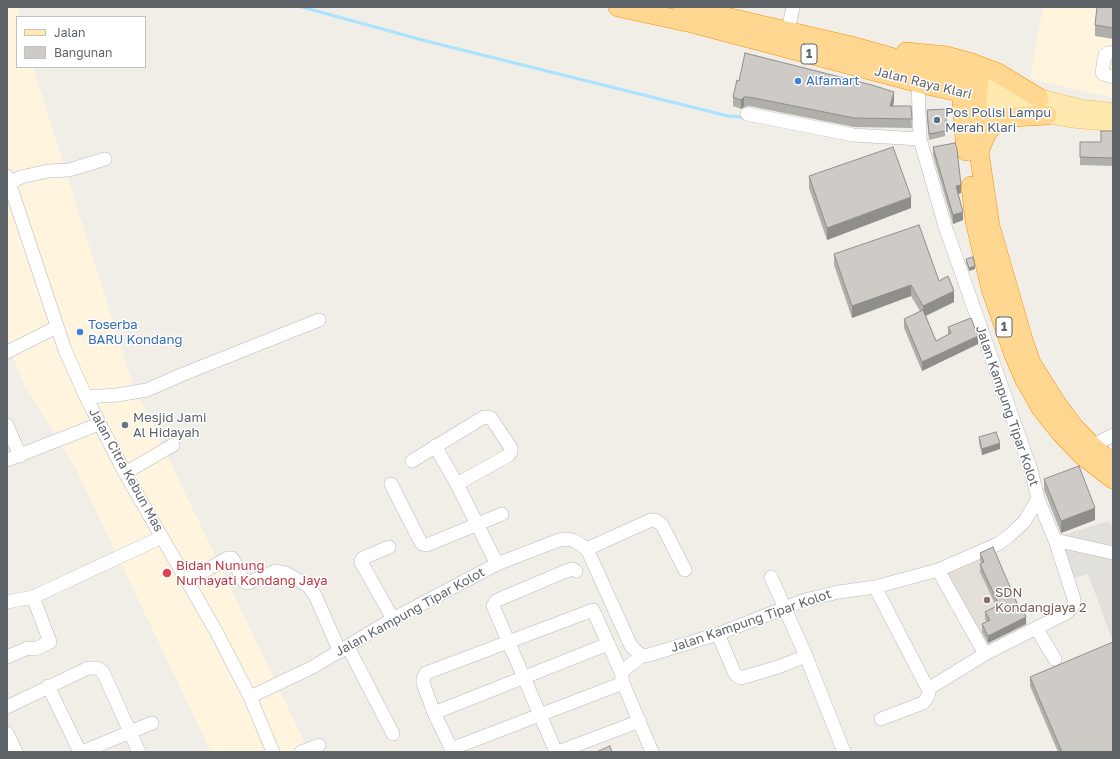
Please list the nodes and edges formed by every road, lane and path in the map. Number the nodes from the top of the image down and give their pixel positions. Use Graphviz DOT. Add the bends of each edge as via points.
graph roads {
  1 [pos="618,7"];
  2 [pos="682,7"];
  3 [pos="793,7"];
  4 [pos="788,31"];
  5 [pos="850,46"];
  6 [pos="1113,52"];
  7 [pos="1113,77"];
  8 [pos="922,84"];
  9 [pos="971,87"];
  10 [pos="1039,98"];
  11 [pos="1113,111"];
  12 [pos="747,114"];
  13 [pos="1047,115"];
  14 [pos="1113,123"];
  15 [pos="921,144"];
  16 [pos="936,146"];
  17 [pos="965,146"];
  18 [pos="105,159"];
  19 [pos="8,179"];
  20 [pos="319,320"];
  21 [pos="57,327"];
  22 [pos="7,352"];
  23 [pos="86,397"];
  24 [pos="99,424"];
  25 [pos="7,425"];
  26 [pos="1113,434"];
  27 [pos="173,445"];
  28 [pos="434,446"];
  29 [pos="1092,446"];
  30 [pos="20,456"];
  31 [pos="7,460"];
  32 [pos="412,461"];
  33 [pos="1113,464"];
  34 [pos="125,473"];
  35 [pos="1113,479"];
  36 [pos="392,484"];
  37 [pos="456,484"];
  38 [pos="1038,499"];
  39 [pos="502,514"];
  40 [pos="477,525"];
  41 [pos="162,537"];
  42 [pos="1055,540"];
  43 [pos="389,547"];
  44 [pos="587,549"];
  45 [pos="1113,553"];
  46 [pos="497,564"];
  47 [pos="685,570"];
  48 [pos="938,570"];
  49 [pos="576,571"];
  50 [pos="771,577"];
  51 [pos="188,580"];
  52 [pos="875,587"];
  53 [pos="33,597"];
  54 [pos="7,602"];
  55 [pos="786,608"];
  56 [pos="393,619"];
  57 [pos="1036,628"];
  58 [pos="718,634"];
  59 [pos="509,643"];
  60 [pos="608,644"];
  61 [pos="344,650"];
  62 [pos="985,654"];
  63 [pos="642,656"];
  64 [pos="806,656"];
  65 [pos="7,657"];
  66 [pos="1055,659"];
  67 [pos="622,677"];
  68 [pos="523,678"];
  69 [pos="48,686"];
  70 [pos="928,689"];
  71 [pos="250,697"];
  72 [pos="7,707"];
  73 [pos="434,713"];
  74 [pos="539,715"];
  75 [pos="881,719"];
  76 [pos="640,720"];
  77 [pos="152,723"];
  78 [pos="130,732"];
  79 [pos="7,733"];
  80 [pos="393,734"];
  81 [pos="319,745"];
  82 [pos="452,750"];
  83 [pos="88,751"];
  84 [pos="16,752"];
  85 [pos="139,752"];
  86 [pos="273,752"];
  87 [pos="301,752"];
  88 [pos="557,752"];
  89 [pos="652,752"];
  90 [pos="844,752"];
  1 -- 8 [label="highway, Jalan Raya Klari / 1" via="692,23"];
  2 -- 4 [label="highway, Jalan Raya Klari / 1"];
  3 -- 4 [label="street"];
  4 -- 5 [label="highway, Jalan Raya Klari / 1"];
  5 -- 9 [label="highway, Jalan Raya Klari / 1"];
  5 -- 10 [label="highway" via="946,56 972,63 998,73"];
  6 -- 7 [label="street" via="1105,55 1102,72"];
  8 -- 9 [label="highway, Jalan Raya Klari / 1"];
  8 -- 15 [label="street, Jalan Kampung Tipar Kolot"];
  8 -- 17 [label="highway" via="946,100 957,116"];
  9 -- 10 [label="main road, Jalan Raya Klari / 1"];
  9 -- 13 [label="main road, Jalan Raya Klari / 1"];
  9 -- 17 [label="highway, 1"];
  10 -- 11 [label="main road, Jalan Raya Klari / 1" via="1082,108"];
  12 -- 15 [label="street" via="853,135"];
  13 -- 14 [label="main road, Jalan Raya Klari / 1"];
  13 -- 17 [label="highway" via="1012,117 998,121 987,132"];
  15 -- 16 [label="street"];
  15 -- 38 [label="street, Jalan Kampung Tipar Kolot" via="945,226 1031,470"];
  17 -- 29 [label="highway, 1" via="1031,363 1056,403"];
  17 -- 35 [label="highway, 1" via="982,254 991,289 1024,378 1041,408 1060,432 1082,455"];
  18 -- 19 [label="street" via="69,170 48,171"];
  19 -- 21 [label="street, Jalan Citra Kebun Mas"];
  20 -- 23 [label="street" via="147,390 117,396"];
  21 -- 22 [label="street"];
  21 -- 23 [label="street, Jalan Citra Kebun Mas"];
  23 -- 24 [label="street, Jalan Citra Kebun Mas"];
  24 -- 30 [label="street"];
  24 -- 34 [label="street, Jalan Citra Kebun Mas"];
  25 -- 30 [label="street"];
  26 -- 29 [label="street"];
  27 -- 34 [label="street"];
  28 -- 32 [label="street"];
  28 -- 37 [label="street"];
  28 -- 37 [label="street" via="488,417 511,448 509,456"];
  29 -- 33 [label="highway, 1"];
  30 -- 31 [label="street"];
  34 -- 41 [label="street, Jalan Citra Kebun Mas"];
  36 -- 40 [label="street" via="422,544 427,545"];
  37 -- 40 [label="street"];
  38 -- 42 [label="street"];
  38 -- 48 [label="street, Jalan Kampung Tipar Kolot" via="1024,522 998,544"];
  39 -- 40 [label="street"];
  40 -- 46 [label="street"];
  41 -- 51 [label="street, Jalan Citra Kebun Mas"];
  41 -- 53 [label="street"];
  42 -- 45 [label="street"];
  42 -- 57 [label="street" via="1074,604 1066,613"];
  43 -- 56 [label="street" via="363,558 361,562"];
  44 -- 46 [label="street, Jalan Kampung Tipar Kolot" via="575,541 559,540"];
  44 -- 47 [label="street" via="655,520 662,525"];
  44 -- 63 [label="street" via="631,646"];
  46 -- 56 [label="street, Jalan Kampung Tipar Kolot"];
  48 -- 52 [label="street, Jalan Kampung Tipar Kolot"];
  48 -- 62 [label="street"];
  49 -- 59 [label="street" via="566,571 496,602 493,606"];
  50 -- 55 [label="street"];
  51 -- 61 [label="street" via="228,558 232,558 244,582 248,583 276,571 286,573 308,586 315,595"];
  51 -- 71 [label="street, Jalan Citra Kebun Mas"];
  52 -- 55 [label="street, Jalan Kampung Tipar Kolot" via="805,600"];
  52 -- 70 [label="street"];
  53 -- 54 [label="street"];
  53 -- 65 [label="street" via="50,642"];
  55 -- 58 [label="street, Jalan Kampung Tipar Kolot"];
  55 -- 64 [label="street"];
  56 -- 61 [label="street, Jalan Kampung Tipar Kolot"];
  57 -- 62 [label="street"];
  57 -- 66 [label="street"];
  58 -- 63 [label="street, Jalan Kampung Tipar Kolot"];
  58 -- 64 [label="street" via="735,674 741,678 778,668"];
  59 -- 60 [label="street" via="593,610"];
  59 -- 68 [label="street"];
  59 -- 73 [label="street" via="426,673 422,679"];
  60 -- 67 [label="street"];
  60 -- 68 [label="street"];
  61 -- 71 [label="street, Jalan Kampung Tipar Kolot"];
  61 -- 80 [label="street"];
  62 -- 70 [label="street"];
  63 -- 67 [label="street"];
  64 -- 90 [label="street"];
  67 -- 74 [label="street"];
  67 -- 76 [label="street"];
  68 -- 73 [label="street"];
  68 -- 74 [label="street"];
  69 -- 72 [label="street"];
  69 -- 78 [label="street" via="88,668 97,668 103,672"];
  69 -- 83 [label="street"];
  70 -- 75 [label="street" via="927,698 922,703"];
  71 -- 86 [label="street, Jalan Citra Kebun Mas"];
  73 -- 82 [label="street"];
  74 -- 82 [label="street"];
  74 -- 88 [label="street"];
  76 -- 88 [label="street"];
  76 -- 89 [label="street"];
  77 -- 78 [label="street"];
  78 -- 83 [label="street"];
  78 -- 85 [label="street"];
  79 -- 84 [label="street"];
  81 -- 87 [label="street"];
}
